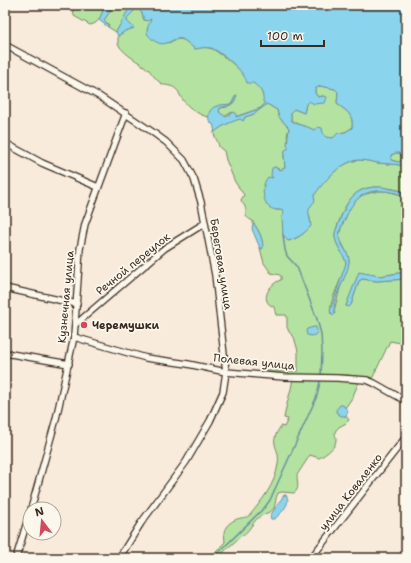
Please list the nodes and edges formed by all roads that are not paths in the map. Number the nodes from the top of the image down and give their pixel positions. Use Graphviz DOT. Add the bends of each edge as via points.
graph roads {
  1 [pos="5,45"];
  2 [pos="126,113"];
  3 [pos="5,143"];
  4 [pos="98,187"];
  5 [pos="205,223"];
  6 [pos="5,288"];
  7 [pos="77,304"];
  8 [pos="76,324"];
  9 [pos="74,337"];
  10 [pos="5,353"];
  11 [pos="69,364"];
  12 [pos="226,372"];
  13 [pos="406,401"];
  14 [pos="406,437"];
  15 [pos="33,501"];
  16 [pos="22,537"];
  17 [pos="16,558"];
  18 [pos="119,558"];
  19 [pos="311,558"];
  1 -- 2 [label="street, Береговая улица"];
  2 -- 4 [label="street, Кузнечная улица"];
  2 -- 5 [label="street, Береговая улица" via="166,142 184,160 194,179"];
  3 -- 4 [label="street" via="42,163"];
  4 -- 7 [label="street, Кузнечная улица" via="82,234"];
  5 -- 8 [label="street, Речной переулок" via="165,248"];
  5 -- 12 [label="street, Береговая улица" via="213,264"];
  6 -- 7 [label="street"];
  7 -- 8 [label="street, Кузнечная улица"];
  8 -- 9 [label="street, Кузнечная улица"];
  9 -- 11 [label="street, Кузнечная улица"];
  9 -- 12 [label="street, Полевая улица" via="146,358"];
  10 -- 11 [label="street"];
  11 -- 15 [label="street, Кузнечная улица"];
  12 -- 13 [label="street, Полевая улица" via="360,379 374,383"];
  12 -- 18 [label="street, Береговая улица" via="222,395 210,421 186,462 141,522"];
  14 -- 19 [label="street, улица Коваленко"];
  16 -- 17 [label="street, Кузнечная улица"];
}
